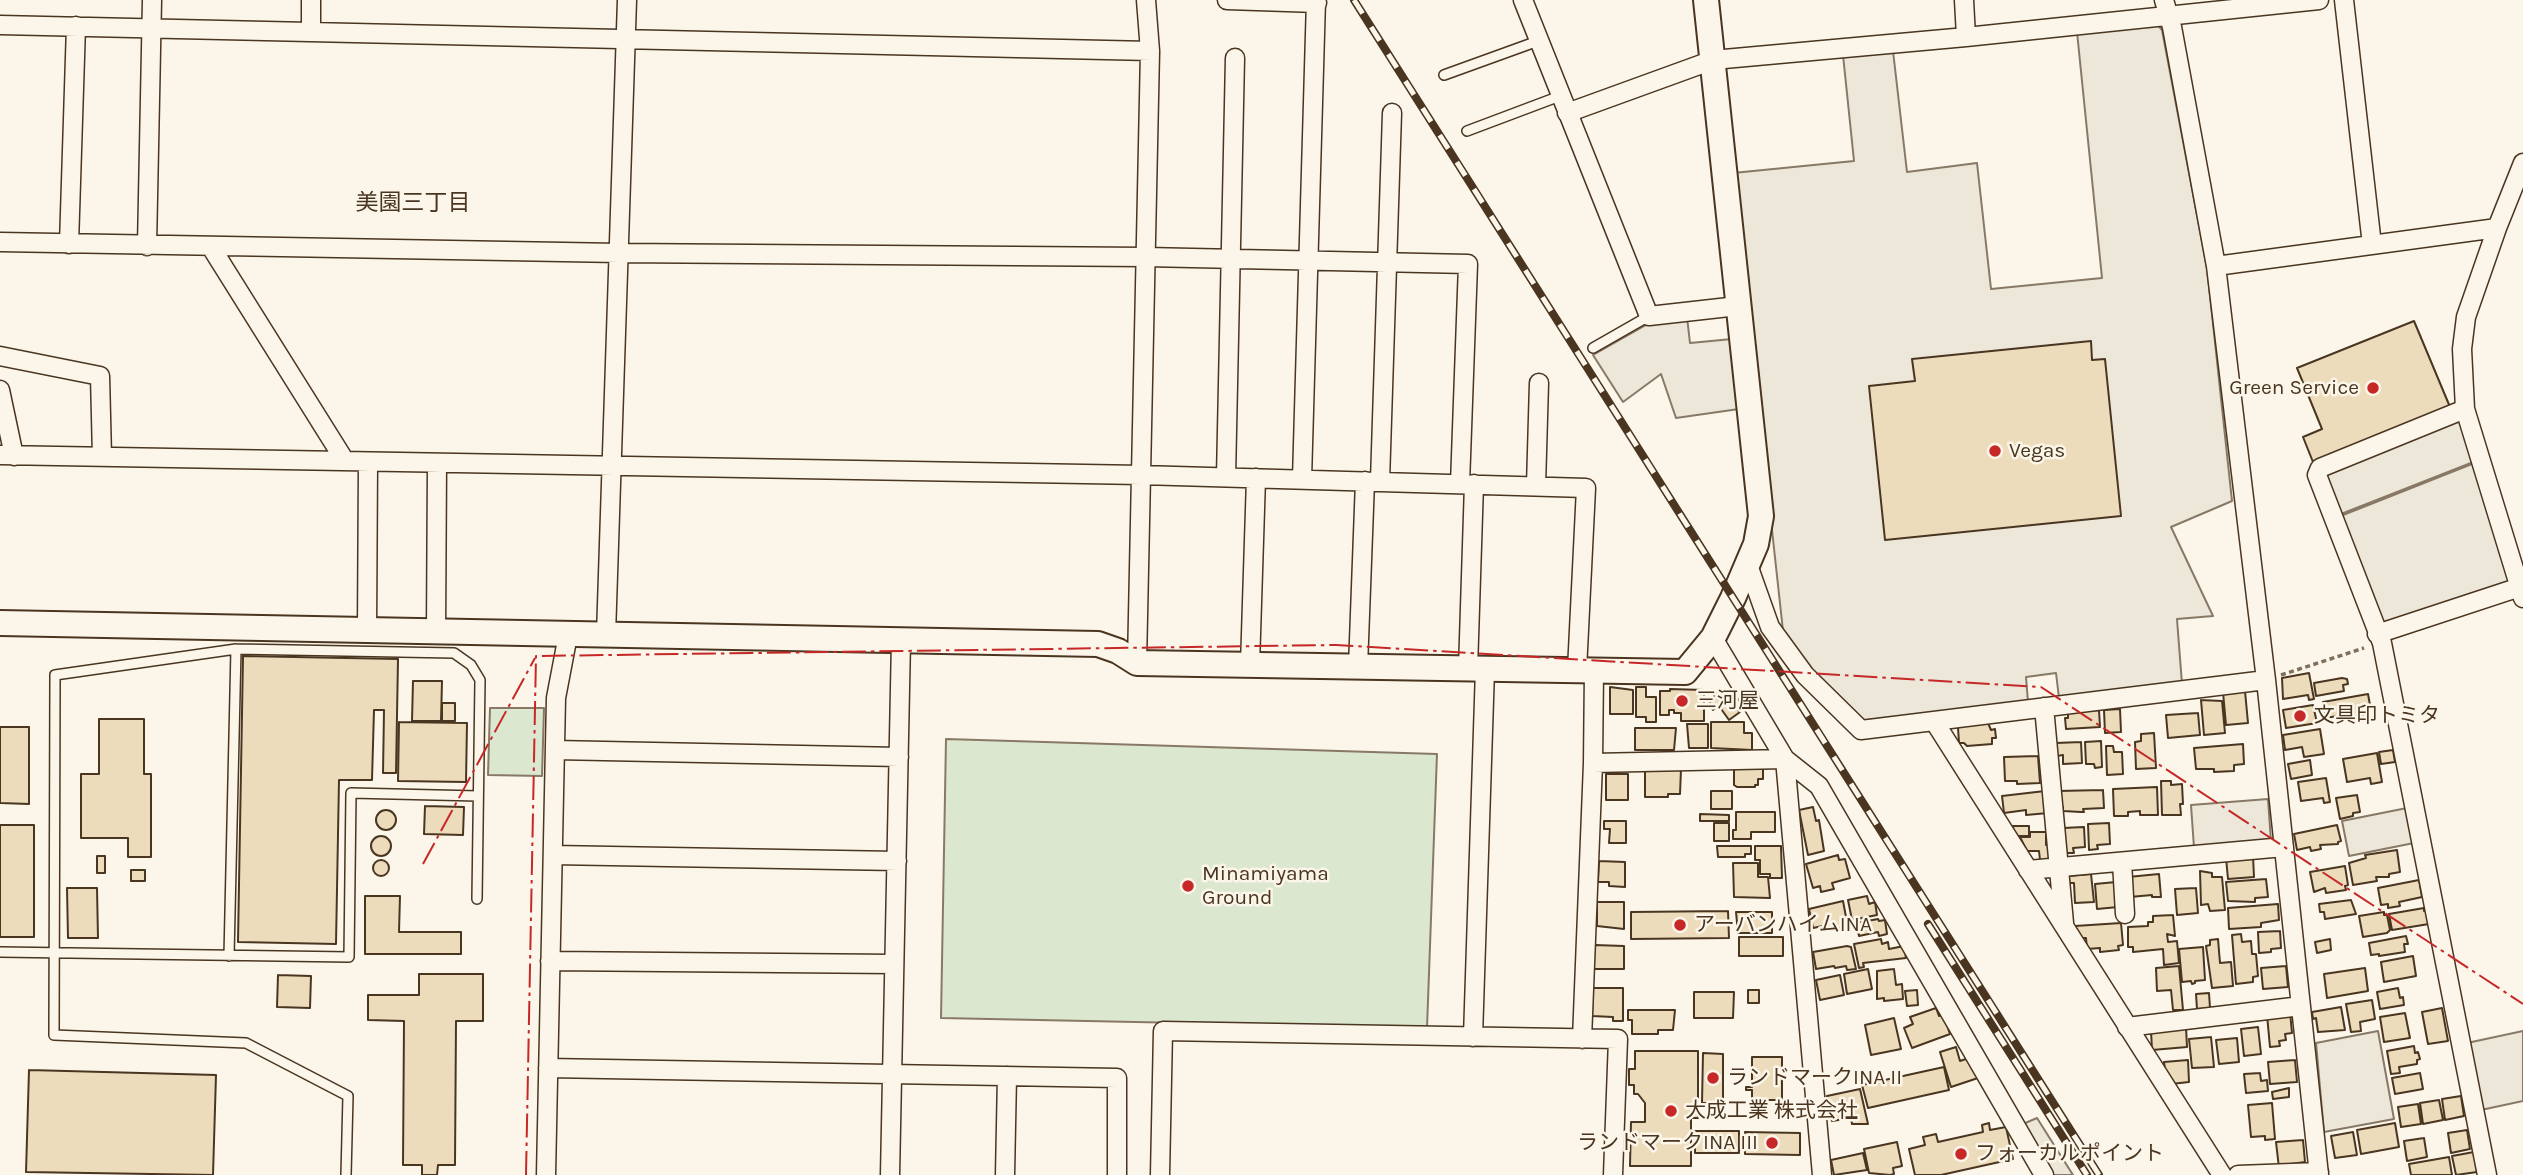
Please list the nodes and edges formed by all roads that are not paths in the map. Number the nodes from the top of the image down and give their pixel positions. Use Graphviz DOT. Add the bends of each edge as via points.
graph roads {
  1 [pos="152,0"];
  2 [pos="311,0"];
  3 [pos="627,0"];
  4 [pos="1146,0"];
  5 [pos="1227,0"];
  6 [pos="1522,0"];
  7 [pos="1706,0"];
  8 [pos="1964,0"];
  9 [pos="2319,0"];
  10 [pos="2344,0"];
  11 [pos="1317,1"];
  12 [pos="2166,8"];
  13 [pos="0,25"];
  14 [pos="76,26"];
  15 [pos="152,28"];
  16 [pos="311,31"];
  17 [pos="1966,37"];
  18 [pos="626,38"];
  19 [pos="1538,41"];
  20 [pos="1150,51"];
  21 [pos="1235,58"];
  22 [pos="1713,60"];
  23 [pos="1444,75"];
  24 [pos="1560,96"];
  25 [pos="1392,113"];
  26 [pos="1567,113"];
  27 [pos="1467,131"];
  28 [pos="2523,163"];
  29 [pos="2497,228"];
  30 [pos="0,242"];
  31 [pos="69,244"];
  32 [pos="2372,245"];
  33 [pos="147,246"];
  34 [pos="211,247"];
  35 [pos="619,253"];
  36 [pos="1146,257"];
  37 [pos="1230,259"];
  38 [pos="1309,261"];
  39 [pos="1387,262"];
  40 [pos="2216,266"];
  41 [pos="1738,306"];
  42 [pos="1649,316"];
  43 [pos="1592,348"];
  44 [pos="0,356"];
  45 [pos="1539,383"];
  46 [pos="0,390"];
  47 [pos="2465,409"];
  48 [pos="7,456"];
  49 [pos="103,457"];
  50 [pos="345,461"];
  51 [pos="368,462"];
  52 [pos="437,463"];
  53 [pos="611,466"];
  54 [pos="1141,475"];
  55 [pos="1226,477"];
  56 [pos="1256,478"];
  57 [pos="1302,479"];
  58 [pos="1372,481"];
  59 [pos="1467,484"];
  60 [pos="1535,486"];
  61 [pos="1748,565"];
  62 [pos="2522,591"];
  63 [pos="0,624"];
  64 [pos="367,631"];
  65 [pos="436,632"];
  66 [pos="568,635"];
  67 [pos="606,635"];
  68 [pos="1713,638"];
  69 [pos="2379,638"];
  70 [pos="901,640"];
  71 [pos="236,649"];
  72 [pos="1137,663"];
  73 [pos="1250,665"];
  74 [pos="1357,667"];
  75 [pos="1476,669"];
  76 [pos="1585,670"];
  77 [pos="2266,680"];
  78 [pos="2044,707"];
  79 [pos="1934,721"];
  80 [pos="555,750"];
  81 [pos="899,757"];
  82 [pos="1786,759"];
  83 [pos="1593,763"];
  84 [pos="478,796"];
  85 [pos="2284,847"];
  86 [pos="553,855"];
  87 [pos="897,861"];
  88 [pos="2122,862"];
  89 [pos="2059,868"];
  90 [pos="2028,870"];
  91 [pos="477,899"];
  92 [pos="2125,914"];
  93 [pos="2064,927"];
  94 [pos="0,952"];
  95 [pos="54,953"];
  96 [pos="229,956"];
  97 [pos="550,961"];
  98 [pos="894,964"];
  99 [pos="2301,1006"];
  100 [pos="2127,1027"];
  101 [pos="1473,1037"];
  102 [pos="1582,1039"];
  103 [pos="548,1068"];
  104 [pos="892,1074"];
  105 [pos="1007,1076"];
  106 [pos="2319,1174"];
  107 [pos="346,1175"];
  108 [pos="546,1175"];
  109 [pos="890,1175"];
  110 [pos="1005,1175"];
  111 [pos="1117,1175"];
  112 [pos="1160,1175"];
  113 [pos="1613,1175"];
  114 [pos="1822,1175"];
  115 [pos="2044,1175"];
  116 [pos="2222,1175"];
  117 [pos="2238,1175"];
  118 [pos="2487,1175"];
  1 -- 15 [label="street"];
  2 -- 16 [label="street"];
  3 -- 18 [label="street"];
  4 -- 20 [label="street"];
  5 -- 11 [label="street"];
  6 -- 19 [label="street"];
  7 -- 22 [label="street"];
  8 -- 17 [label="street"];
  9 -- 12 [label="street"];
  10 -- 32 [label="street"];
  11 -- 38 [label="street"];
  12 -- 17 [label="street"];
  12 -- 40 [label="street"];
  13 -- 14 [label="street"];
  14 -- 15 [label="street"];
  14 -- 31 [label="street"];
  15 -- 16 [label="street"];
  15 -- 33 [label="street"];
  16 -- 18 [label="street"];
  17 -- 22 [label="street"];
  18 -- 20 [label="street"];
  18 -- 35 [label="street"];
  19 -- 23 [label="lane"];
  19 -- 24 [label="street"];
  20 -- 36 [label="street"];
  21 -- 37 [label="street"];
  22 -- 26 [label="street"];
  22 -- 41 [label="street"];
  24 -- 26 [label="street"];
  24 -- 27 [label="lane"];
  25 -- 39 [label="street"];
  26 -- 42 [label="street"];
  28 -- 29 [label="street"];
  29 -- 32 [label="street"];
  29 -- 47 [label="street" via="2466,317 2462,349"];
  30 -- 31 [label="street"];
  31 -- 33 [label="street"];
  32 -- 40 [label="street"];
  33 -- 34 [label="street"];
  34 -- 35 [label="street"];
  34 -- 50 [label="street"];
  35 -- 36 [label="street"];
  35 -- 53 [label="street"];
  36 -- 37 [label="street"];
  36 -- 54 [label="street"];
  37 -- 38 [label="street"];
  37 -- 55 [label="street"];
  38 -- 39 [label="street"];
  38 -- 57 [label="street"];
  39 -- 58 [label="street"];
  39 -- 59 [label="street" via="1468,264"];
  40 -- 77 [label="street"];
  41 -- 42 [label="street"];
  41 -- 61 [label="street" via="1761,516"];
  42 -- 43 [label="lane"];
  44 -- 49 [label="street" via="100,376"];
  45 -- 60 [label="street"];
  46 -- 48 [label="street"];
  47 -- 62 [label="street"];
  47 -- 69 [label="street" via="2320,468 2317,475"];
  48 -- 49 [label="street"];
  49 -- 50 [label="street"];
  50 -- 51 [label="street"];
  51 -- 52 [label="street"];
  51 -- 64 [label="street"];
  52 -- 53 [label="street"];
  52 -- 65 [label="street"];
  53 -- 54 [label="street"];
  53 -- 67 [label="street"];
  54 -- 55 [label="street"];
  54 -- 72 [label="street"];
  55 -- 56 [label="street"];
  56 -- 57 [label="street"];
  56 -- 73 [label="street"];
  57 -- 58 [label="street"];
  58 -- 59 [label="street"];
  58 -- 74 [label="street"];
  59 -- 60 [label="street"];
  59 -- 75 [label="street"];
  60 -- 76 [label="street" via="1586,488"];
  61 -- 68 [label="street"];
  61 -- 79 [label="street" via="1770,627 1805,675 1861,730"];
  62 -- 69 [label="street"];
  63 -- 64 [label="street"];
  64 -- 65 [label="street"];
  65 -- 66 [label="street"];
  66 -- 67 [label="street"];
  66 -- 80 [label="street" via="556,698"];
  67 -- 70 [label="street"];
  68 -- 76 [label="street" via="1685,672"];
  68 -- 82 [label="street"];
  69 -- 118 [label="street"];
  70 -- 72 [label="street" via="1098,644"];
  70 -- 81 [label="street"];
  71 -- 84 [label="lane" via="454,653 471,665 480,680"];
  71 -- 95 [label="lane" via="55,675"];
  71 -- 96 [label="lane"];
  72 -- 73 [label="street"];
  73 -- 74 [label="street"];
  74 -- 75 [label="street"];
  75 -- 76 [label="street"];
  75 -- 101 [label="street"];
  76 -- 83 [label="street"];
  77 -- 78 [label="street"];
  77 -- 85 [label="street"];
  78 -- 79 [label="street"];
  78 -- 89 [label="street"];
  79 -- 90 [label="street"];
  80 -- 81 [label="street"];
  80 -- 86 [label="street"];
  81 -- 87 [label="street"];
  82 -- 83 [label="street"];
  82 -- 114 [label="street"];
  82 -- 115 [label="street" via="1819,786"];
  83 -- 102 [label="street"];
  84 -- 91 [label="lane"];
  84 -- 96 [label="lane" via="351,793 349,957"];
  85 -- 88 [label="street"];
  85 -- 99 [label="street"];
  86 -- 87 [label="street"];
  86 -- 97 [label="street"];
  87 -- 98 [label="street"];
  88 -- 89 [label="street"];
  88 -- 92 [label="street"];
  89 -- 90 [label="street"];
  89 -- 93 [label="street"];
  90 -- 93 [label="street"];
  93 -- 100 [label="street"];
  94 -- 95 [label="lane"];
  95 -- 96 [label="lane"];
  95 -- 107 [label="lane" via="54,1035 246,1043 348,1096"];
  97 -- 98 [label="street"];
  97 -- 103 [label="street"];
  98 -- 104 [label="street"];
  99 -- 100 [label="street"];
  99 -- 106 [label="street"];
  100 -- 116 [label="street"];
  101 -- 102 [label="street"];
  101 -- 112 [label="street" via="1163,1031"];
  102 -- 113 [label="street" via="1618,1040"];
  103 -- 104 [label="street"];
  103 -- 108 [label="street"];
  104 -- 105 [label="street"];
  104 -- 109 [label="street"];
  105 -- 110 [label="street"];
  105 -- 111 [label="street" via="1117,1078"];
  106 -- 117 [label="street"];
}
